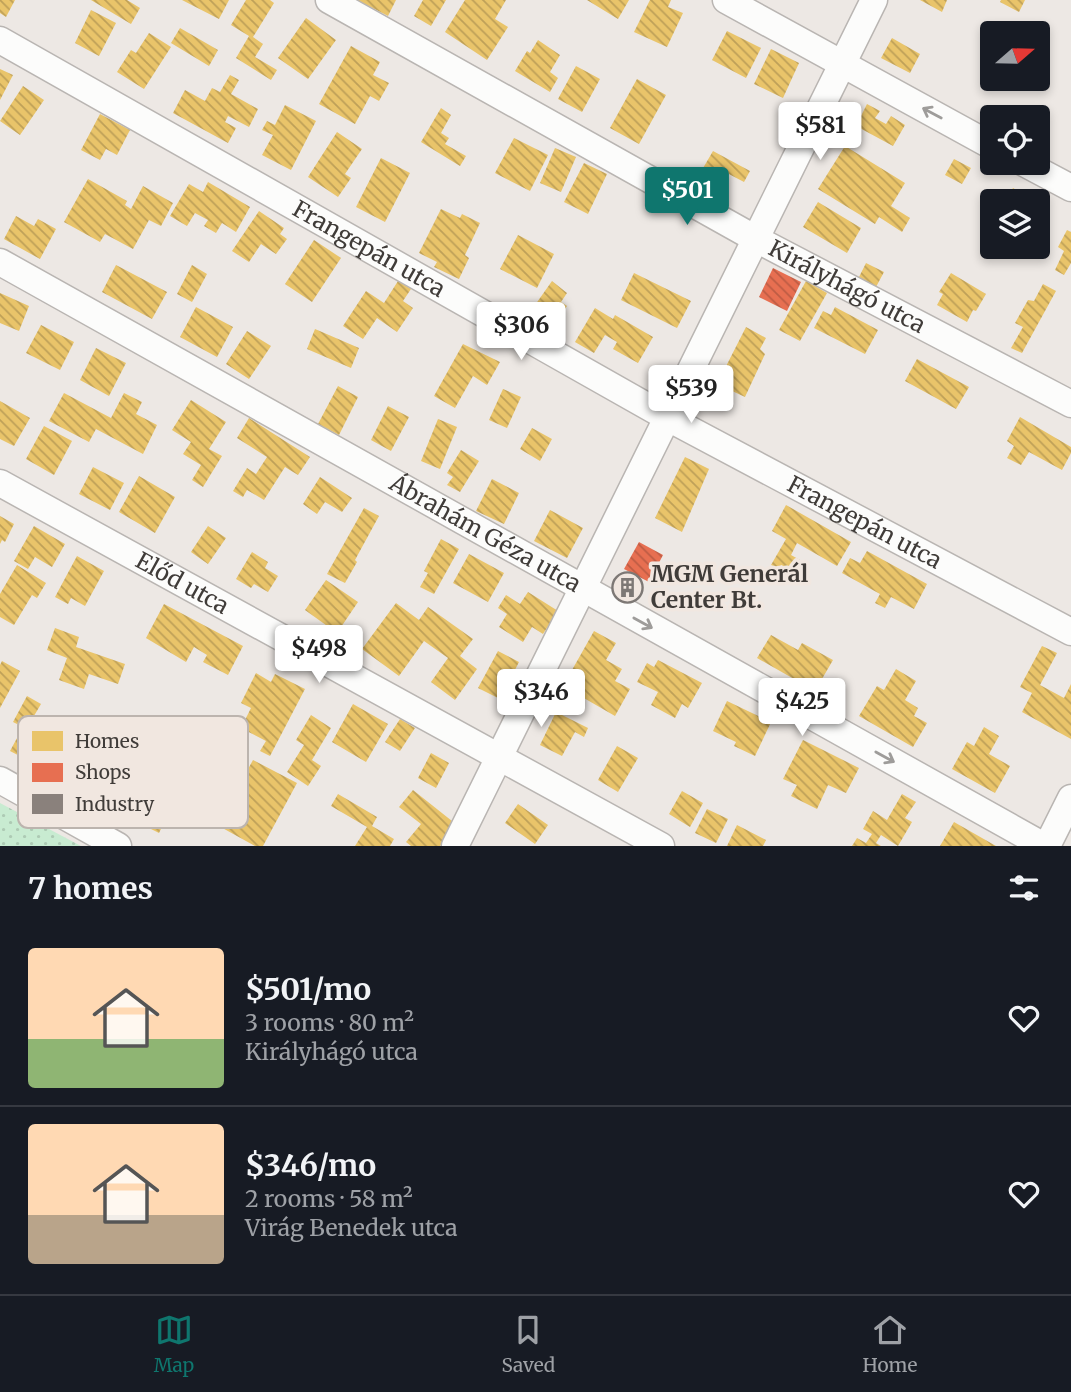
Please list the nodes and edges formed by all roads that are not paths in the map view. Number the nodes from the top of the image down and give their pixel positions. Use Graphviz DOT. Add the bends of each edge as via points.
graph roads {
  1 [pos="329,0"];
  2 [pos="726,0"];
  3 [pos="874,0"];
  4 [pos="0,40"];
  5 [pos="842,65"];
  6 [pos="980,140"];
  7 [pos="1047,175"];
  8 [pos="1071,188"];
  9 [pos="756,239"];
  10 [pos="0,262"];
  11 [pos="1071,404"];
  12 [pos="668,418"];
  13 [pos="0,482"];
  14 [pos="584,590"];
  15 [pos="1071,632"];
  16 [pos="500,757"];
  17 [pos="0,780"];
  18 [pos="18,790"];
  19 [pos="1071,798"];
  20 [pos="86,828"];
  21 [pos="118,846"];
  22 [pos="455,846"];
  23 [pos="661,846"];
  24 [pos="1045,846"];
  1 -- 9 [label="street, Királyhágó utca"];
  2 -- 5 [label="street"];
  3 -- 5 [label="street"];
  4 -- 12 [label="street, Frangepán utca"];
  6 -- 5 [label="street, one-way"];
  5 -- 9 [label="street"];
  7 -- 8 [label="street"];
  9 -- 11 [label="street, Királyhágó utca"];
  9 -- 12 [label="street"];
  10 -- 14 [label="street, Ábrahám Géza utca"];
  12 -- 14 [label="street"];
  12 -- 15 [label="street, Frangepán utca"];
  13 -- 16 [label="street, Előd utca"];
  14 -- 16 [label="street"];
  14 -- 24 [label="street, Ábrahám Géza utca, one-way"];
  16 -- 22 [label="street"];
  16 -- 23 [label="street, Előd utca"];
  17 -- 18 [label="street"];
  19 -- 24 [label="street"];
  20 -- 21 [label="street"];
}
